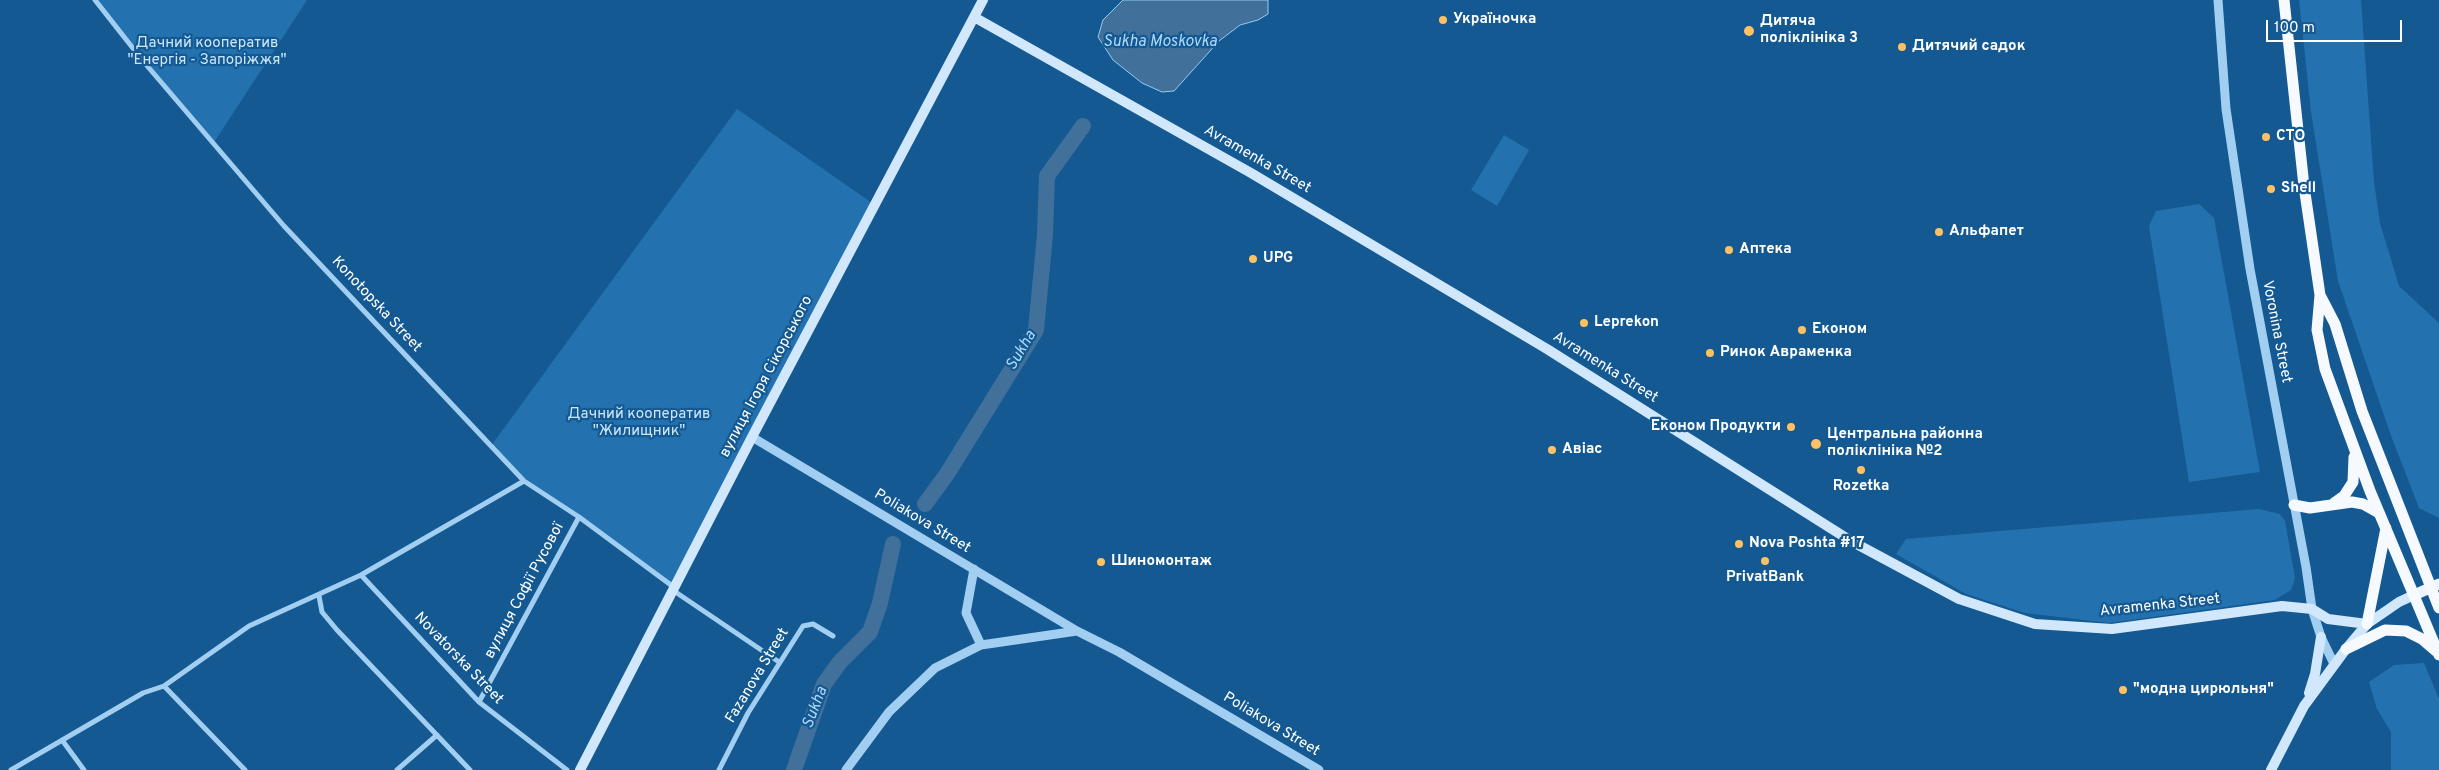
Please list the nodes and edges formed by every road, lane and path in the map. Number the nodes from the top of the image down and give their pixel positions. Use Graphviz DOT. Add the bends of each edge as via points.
graph roads {
  1 [pos="95,0"];
  2 [pos="983,0"];
  3 [pos="2218,0"];
  4 [pos="2284,0"];
  5 [pos="974,17"];
  6 [pos="2320,295"];
  7 [pos="752,437"];
  8 [pos="2352,444"];
  9 [pos="524,481"];
  10 [pos="2294,505"];
  11 [pos="2331,505"];
  12 [pos="2380,514"];
  13 [pos="578,517"];
  14 [pos="2386,528"];
  15 [pos="974,569"];
  16 [pos="361,575"];
  17 [pos="2435,586"];
  18 [pos="675,590"];
  19 [pos="2414,595"];
  20 [pos="319,596"];
  21 [pos="2439,608"];
  22 [pos="2312,609"];
  23 [pos="2367,624"];
  24 [pos="1077,631"];
  25 [pos="833,636"];
  26 [pos="2321,637"];
  27 [pos="981,645"];
  28 [pos="2346,649"];
  29 [pos="2439,654"];
  30 [pos="779,662"];
  31 [pos="2334,664"];
  32 [pos="164,686"];
  33 [pos="479,702"];
  34 [pos="2304,706"];
  35 [pos="437,735"];
  36 [pos="62,740"];
  37 [pos="11,770"];
  38 [pos="84,770"];
  39 [pos="245,770"];
  40 [pos="397,770"];
  41 [pos="470,770"];
  42 [pos="568,770"];
  43 [pos="580,770"];
  44 [pos="719,770"];
  45 [pos="846,770"];
  46 [pos="1319,770"];
  47 [pos="2271,770"];
  1 -- 9 [label="street, Konotopska Street" via="284,226"];
  2 -- 5 [label="main road, вулиця Ігоря Сікорського"];
  3 -- 10 [label="street, Voronina Street" via="2226,109 2250,269"];
  4 -- 6 [label="highway"];
  5 -- 7 [label="main road, вулиця Ігоря Сікорського"];
  5 -- 22 [label="main road, Avramenka Street" via="1251,173 1547,349 1851,541 1959,599 2035,624 2112,629 2282,606"];
  6 -- 8 [label="highway" via="2317,330 2325,369"];
  6 -- 17 [label="highway" via="2336,324 2362,411"];
  7 -- 15 [label="street, Poliakova Street"];
  7 -- 18 [label="main road, вулиця Ігоря Сікорського"];
  8 -- 11 [label="highway" via="2353,482 2344,496"];
  8 -- 12 [label="highway"];
  9 -- 13 [label="street, Konotopska Street"];
  9 -- 16 [label="street"];
  10 -- 11 [label="highway" via="2310,508"];
  10 -- 22 [label="street, Voronina Street"];
  11 -- 12 [label="highway" via="2364,504"];
  12 -- 14 [label="highway"];
  13 -- 18 [label="street, Konotopska Street"];
  13 -- 33 [label="street, вулиця Софії Русової"];
  14 -- 19 [label="highway"];
  14 -- 23 [label="highway"];
  15 -- 24 [label="street, Poliakova Street"];
  15 -- 27 [label="street" via="966,613"];
  16 -- 20 [label="street"];
  16 -- 33 [label="street, Novatorska Street"];
  17 -- 19 [label="main road"];
  17 -- 21 [label="highway"];
  18 -- 30 [label="street, Konotopska Street"];
  18 -- 43 [label="main road, вулиця Ігоря Сікорського"];
  19 -- 23 [label="main road"];
  19 -- 29 [label="highway"];
  20 -- 32 [label="street" via="296,603 249,626"];
  20 -- 35 [label="street" via="322,612 332,624"];
  22 -- 23 [label="main road, Avramenka Street" via="2328,618"];
  22 -- 26 [label="street, Voronina Street"];
  23 -- 28 [label="main road"];
  24 -- 27 [label="street"];
  24 -- 46 [label="street, Poliakova Street" via="1119,652"];
  25 -- 30 [label="street, Fazanova Street" via="808,624"];
  26 -- 31 [label="street, Voronina Street"];
  26 -- 34 [label="main road" via="2315,674"];
  27 -- 45 [label="street" via="935,668 889,712"];
  28 -- 29 [label="highway" via="2385,630 2406,631 2422,639"];
  28 -- 31 [label="main road"];
  30 -- 44 [label="street, Fazanova Street"];
  31 -- 34 [label="main road"];
  32 -- 36 [label="street" via="143,693"];
  32 -- 39 [label="street"];
  33 -- 42 [label="street, Novatorska Street"];
  34 -- 47 [label="main road"];
  35 -- 40 [label="street"];
  35 -- 41 [label="street"];
  36 -- 37 [label="street"];
  36 -- 38 [label="street"];
}
